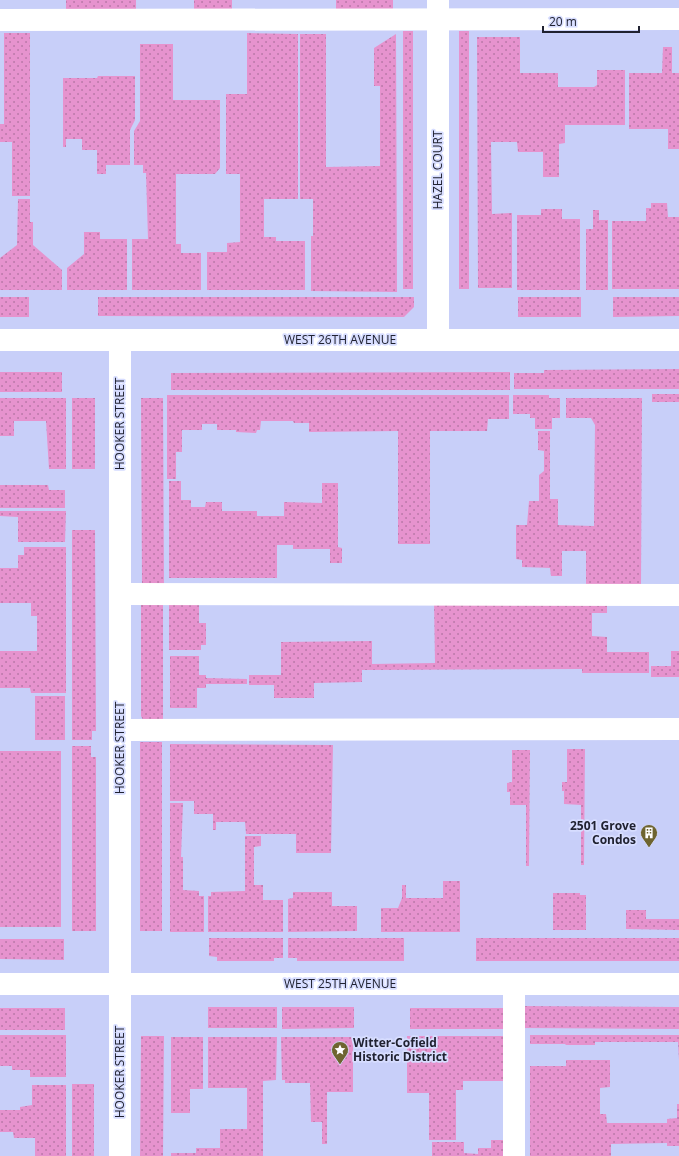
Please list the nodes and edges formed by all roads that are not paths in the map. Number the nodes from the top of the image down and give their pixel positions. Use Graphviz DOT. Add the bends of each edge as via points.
graph roads {
  1 [pos="438,9"];
  2 [pos="679,18"];
  3 [pos="0,20"];
  4 [pos="0,340"];
  5 [pos="120,340"];
  6 [pos="438,340"];
  7 [pos="679,340"];
  8 [pos="120,594"];
  9 [pos="679,594"];
  10 [pos="679,729"];
  11 [pos="120,730"];
  12 [pos="0,984"];
  13 [pos="120,984"];
  14 [pos="514,984"];
  15 [pos="679,984"];
  16 [pos="120,1156"];
  17 [pos="514,1156"];
  1 -- 2 [label="street"];
  1 -- 3 [label="street"];
  1 -- 6 [label="street, HAZEL COURT"];
  4 -- 5 [label="street, WEST 26TH AVENUE"];
  5 -- 6 [label="street, WEST 26TH AVENUE"];
  5 -- 8 [label="street, HOOKER STREET"];
  6 -- 7 [label="street, WEST 26TH AVENUE"];
  8 -- 9 [label="street"];
  8 -- 11 [label="street, HOOKER STREET"];
  10 -- 11 [label="street"];
  11 -- 13 [label="street, HOOKER STREET"];
  12 -- 13 [label="street, WEST 25TH AVENUE"];
  13 -- 14 [label="street, WEST 25TH AVENUE"];
  13 -- 16 [label="street, HOOKER STREET"];
  14 -- 15 [label="street, WEST 25TH AVENUE"];
  14 -- 17 [label="street"];
}
